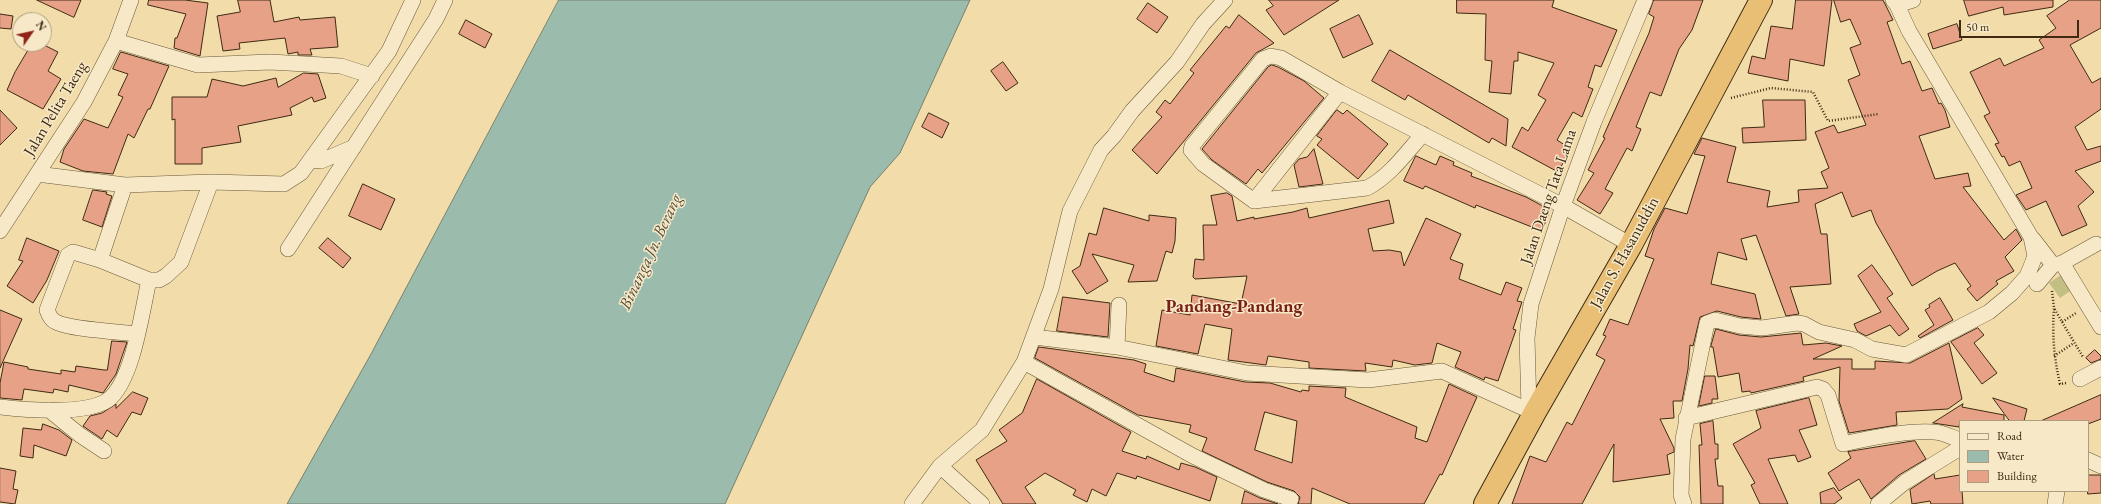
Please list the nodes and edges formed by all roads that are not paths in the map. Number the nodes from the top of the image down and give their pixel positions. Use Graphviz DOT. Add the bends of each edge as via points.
graph roads {
  1 [pos="131,0"];
  2 [pos="413,0"];
  3 [pos="445,0"];
  4 [pos="1225,0"];
  5 [pos="1645,0"];
  6 [pos="1745,0"];
  7 [pos="1761,0"];
  8 [pos="1913,0"];
  9 [pos="1895,3"];
  10 [pos="116,41"];
  11 [pos="372,76"];
  12 [pos="1340,92"];
  13 [pos="1423,134"];
  14 [pos="354,147"];
  15 [pos="311,160"];
  16 [pos="37,174"];
  17 [pos="211,182"];
  18 [pos="125,185"];
  19 [pos="1254,201"];
  20 [pos="1564,206"];
  21 [pos="0,231"];
  22 [pos="2031,237"];
  23 [pos="1627,243"];
  24 [pos="2096,244"];
  25 [pos="288,249"];
  26 [pos="100,260"];
  27 [pos="2057,264"];
  28 [pos="149,280"];
  29 [pos="2037,284"];
  30 [pos="1119,305"];
  31 [pos="2101,327"];
  32 [pos="137,334"];
  33 [pos="1034,337"];
  34 [pos="1117,347"];
  35 [pos="1024,362"];
  36 [pos="2101,368"];
  37 [pos="2080,379"];
  38 [pos="0,407"];
  39 [pos="49,410"];
  40 [pos="1531,410"];
  41 [pos="1686,418"];
  42 [pos="1959,440"];
  43 [pos="1959,449"];
  44 [pos="104,451"];
  45 [pos="2089,460"];
  46 [pos="940,466"];
  47 [pos="2101,466"];
  48 [pos="1489,492"];
  49 [pos="2056,492"];
  50 [pos="1292,499"];
  51 [pos="912,504"];
  52 [pos="982,504"];
  53 [pos="1476,504"];
  54 [pos="1684,504"];
  55 [pos="1878,504"];
  56 [pos="2055,504"];
  1 -- 10 [label="street, Jalan Pelita Taeng"];
  2 -- 11 [label="street" via="389,51"];
  3 -- 14 [label="street"];
  4 -- 33 [label="street" via="1203,24 1176,62 1132,111 1090,170 1082,191 1070,211 1051,289"];
  5 -- 20 [label="street, Jalan Daeng Tata Lama" via="1594,122"];
  6 -- 23 [label="highway, Jalan S. Hasanuddin"];
  7 -- 23 [label="highway, Jalan S. Hasanuddin" via="1708,103"];
  8 -- 9 [label="street"];
  9 -- 22 [label="street"];
  10 -- 11 [label="street" via="198,65 270,62 341,66"];
  10 -- 16 [label="street, Jalan Pelita Taeng" via="84,102"];
  11 -- 15 [label="street"];
  12 -- 13 [label="street"];
  12 -- 19 [label="street"];
  12 -- 19 [label="street" via="1281,58 1272,56 1264,59 1192,146 1191,150 1196,158"];
  13 -- 19 [label="street" via="1378,183 1367,188"];
  13 -- 20 [label="street"];
  14 -- 15 [label="street" via="321,161"];
  14 -- 25 [label="street"];
  15 -- 17 [label="street" via="301,173 284,184"];
  16 -- 18 [label="street"];
  16 -- 21 [label="street, Jalan Pelita Taeng"];
  17 -- 18 [label="street"];
  17 -- 28 [label="street" via="181,262 166,276 158,280"];
  18 -- 26 [label="street"];
  20 -- 23 [label="street"];
  20 -- 40 [label="street, Jalan Daeng Tata Lama" via="1531,304 1527,338"];
  22 -- 27 [label="street"];
  22 -- 41 [label="street" via="2035,256 2027,276 2012,293 1989,312 1906,355 1872,349 1855,340 1818,332 1804,324 1762,328 1714,320 1707,323"];
  23 -- 40 [label="highway, Jalan S. Hasanuddin"];
  24 -- 27 [label="street"];
  26 -- 28 [label="street"];
  26 -- 32 [label="street" via="73,252 68,255 47,310 48,314 54,322 66,326"];
  27 -- 29 [label="street"];
  27 -- 31 [label="street"];
  28 -- 32 [label="street"];
  30 -- 34 [label="street"];
  32 -- 39 [label="street" via="124,379 109,399 99,405"];
  33 -- 34 [label="street"];
  33 -- 35 [label="street"];
  34 -- 40 [label="street" via="1247,373 1368,380 1442,371"];
  35 -- 46 [label="street" via="982,430"];
  35 -- 50 [label="street" via="1193,456 1258,488"];
  36 -- 37 [label="street"];
  38 -- 39 [label="street"];
  39 -- 44 [label="street" via="80,436"];
  40 -- 48 [label="highway, Jalan S. Hasanuddin" via="1510,442"];
  41 -- 42 [label="street" via="1817,387 1828,395 1843,444 1871,437 1933,432 1944,433"];
  41 -- 54 [label="street" via="1682,439"];
  43 -- 55 [label="street" via="1905,482"];
  45 -- 47 [label="street"];
  46 -- 51 [label="street"];
  46 -- 52 [label="street"];
  48 -- 53 [label="highway, Jalan S. Hasanuddin"];
  49 -- 56 [label="street"];
}
